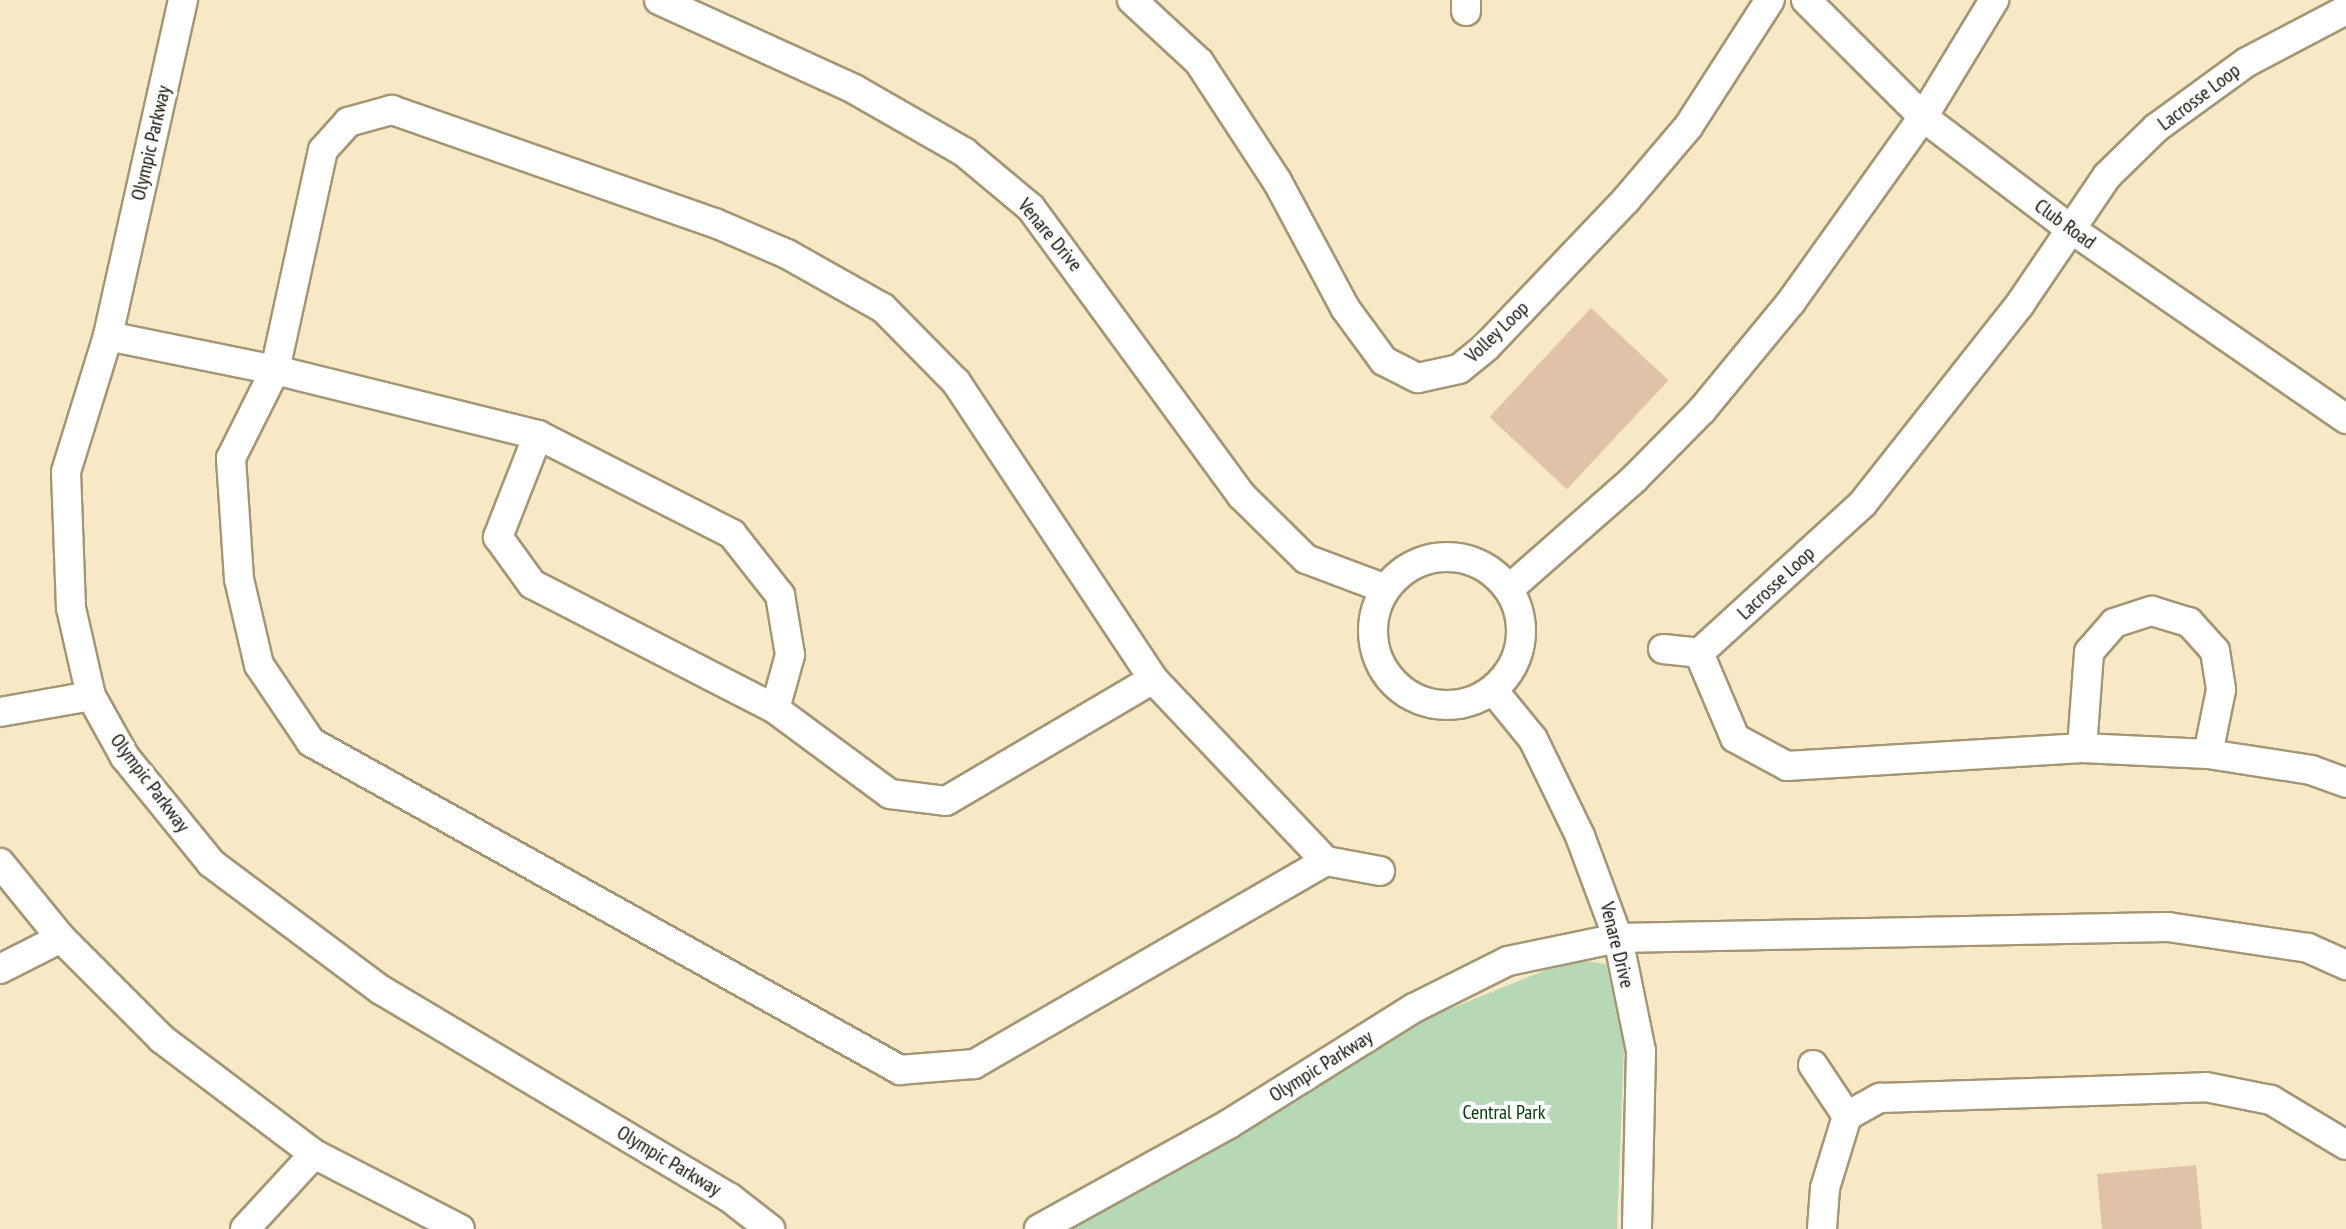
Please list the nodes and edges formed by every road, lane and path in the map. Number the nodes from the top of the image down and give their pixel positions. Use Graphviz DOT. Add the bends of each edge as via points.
graph roads {
  1 [pos="183,0"];
  2 [pos="659,0"];
  3 [pos="1132,0"];
  4 [pos="1770,0"];
  5 [pos="1806,0"];
  6 [pos="1994,0"];
  7 [pos="2346,10"];
  8 [pos="1923,117"];
  9 [pos="2068,227"];
  10 [pos="108,336"];
  11 [pos="275,370"];
  12 [pos="2346,419"];
  13 [pos="538,435"];
  14 [pos="1386,589"];
  15 [pos="1509,589"];
  16 [pos="1663,649"];
  17 [pos="1699,653"];
  18 [pos="1153,679"];
  19 [pos="1493,690"];
  20 [pos="91,696"];
  21 [pos="775,709"];
  22 [pos="0,712"];
  23 [pos="2082,748"];
  24 [pos="2208,754"];
  25 [pos="2346,783"];
  26 [pos="1326,861"];
  27 [pos="0,863"];
  28 [pos="1380,871"];
  29 [pos="61,938"];
  30 [pos="1618,938"];
  31 [pos="2346,965"];
  32 [pos="0,969"];
  33 [pos="1813,1065"];
  34 [pos="1847,1116"];
  35 [pos="2346,1145"];
  36 [pos="314,1154"];
  37 [pos="245,1229"];
  38 [pos="460,1229"];
  39 [pos="770,1229"];
  40 [pos="1039,1229"];
  41 [pos="1637,1229"];
  42 [pos="1822,1229"];
  1 -- 10 [label="street, Olympic Parkway"];
  2 -- 14 [label="street, Venare Drive" via="854,89 964,152 1031,208 1241,495 1306,559"];
  3 -- 4 [label="street, Volley Loop" via="1199,62 1277,181 1345,308 1384,361 1418,378 1459,369 1487,346 1626,200 1688,127"];
  5 -- 8 [label="street, Club Road"];
  6 -- 8 [label="street"];
  7 -- 9 [label="street, Lacrosse Loop" via="2247,62 2156,128 2107,176"];
  8 -- 9 [label="street, Club Road"];
  8 -- 15 [label="street" via="1791,302 1702,410 1634,479"];
  9 -- 12 [label="street, Club Road"];
  9 -- 17 [label="street, Lacrosse Loop" via="2020,304 1863,503"];
  10 -- 11 [label="street"];
  10 -- 20 [label="street, Olympic Parkway" via="66,472 71,608"];
  11 -- 13 [label="street"];
  11 -- 18 [label="street" via="323,150 348,122 392,110 715,223 787,254 883,308 956,382"];
  11 -- 26 [label="street" via="231,458 239,579 259,665 311,742 900,1070 974,1064"];
  13 -- 21 [label="street" via="732,534 780,595 790,655"];
  13 -- 21 [label="street" via="498,537 532,584"];
  14 -- 15 [label="street" via="1424,560 1448,556 1482,566"];
  14 -- 19 [label="street" via="1372,634 1388,678 1427,704 1473,701"];
  15 -- 19 [label="street" via="1520,620 1519,653"];
  16 -- 17 [label="street"];
  17 -- 23 [label="street" via="1735,738 1787,766"];
  18 -- 21 [label="street" via="946,801 890,794"];
  18 -- 26 [label="street"];
  19 -- 30 [label="street, Venare Drive" via="1533,739 1580,836"];
  20 -- 22 [label="street"];
  20 -- 39 [label="street, Olympic Parkway" via="125,757 211,863 381,990 730,1198"];
  23 -- 24 [label="street"];
  23 -- 24 [label="street" via="2089,652 2114,623 2152,611 2189,622 2215,651 2221,690"];
  24 -- 25 [label="street" via="2311,770"];
  26 -- 28 [label="street"];
  27 -- 29 [label="street"];
  29 -- 32 [label="street"];
  29 -- 36 [label="street" via="162,1039"];
  30 -- 31 [label="street, Olympic Parkway" via="2168,927 2308,948"];
  30 -- 40 [label="street, Olympic Parkway" via="1508,961 1427,1002 1229,1124"];
  30 -- 41 [label="street, Venare Drive" via="1641,1051"];
  33 -- 34 [label="street"];
  34 -- 35 [label="street" via="1880,1098 2206,1087 2271,1100"];
  34 -- 42 [label="street" via="1825,1188"];
  36 -- 37 [label="street"];
  36 -- 38 [label="street"];
}
